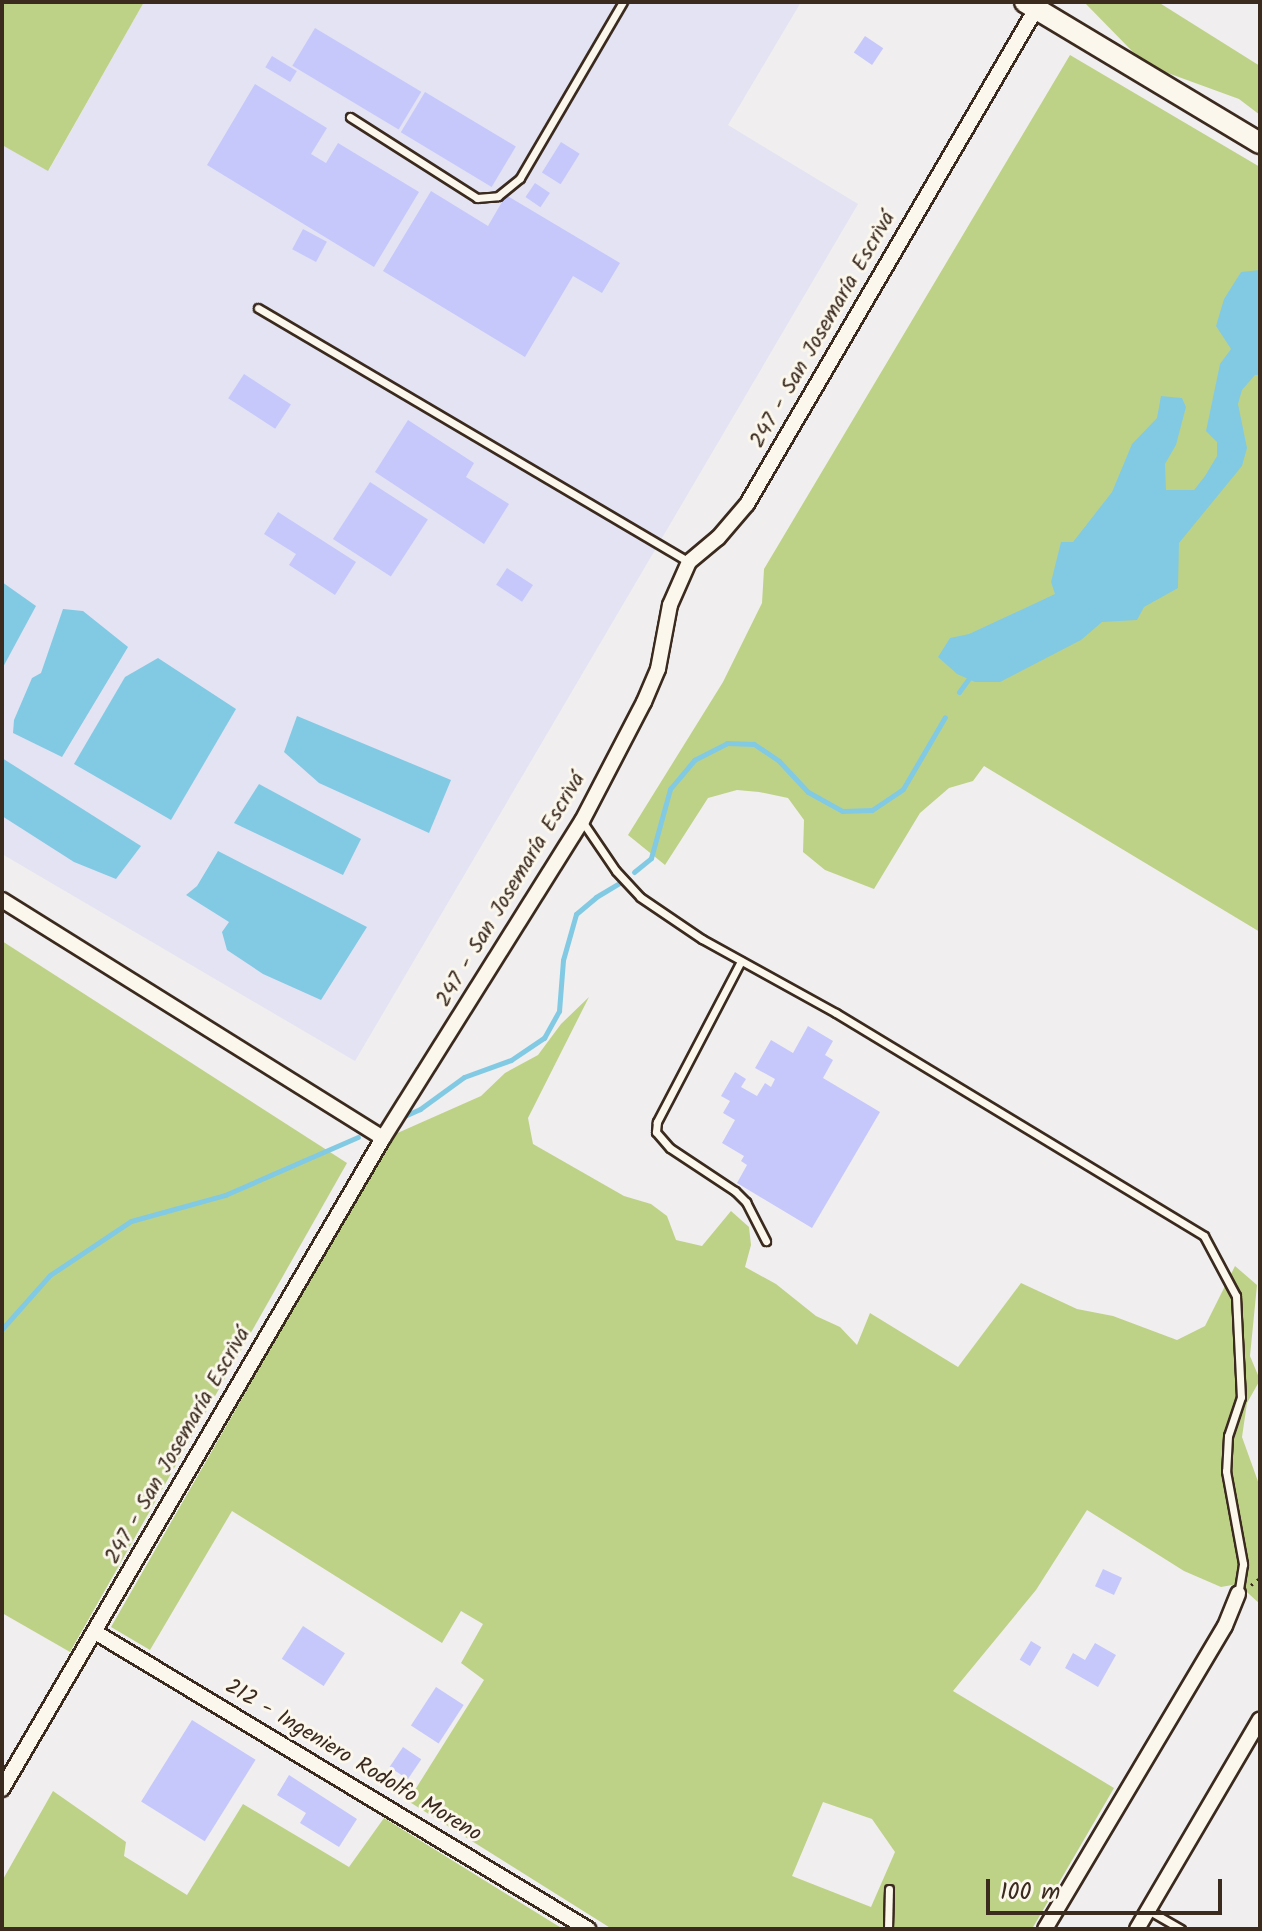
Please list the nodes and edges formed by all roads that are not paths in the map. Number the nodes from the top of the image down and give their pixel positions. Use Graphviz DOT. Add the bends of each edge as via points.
graph roads {
  1 [pos="623,2"];
  2 [pos="1034,4"];
  3 [pos="350,117"];
  4 [pos="1260,143"];
  5 [pos="258,308"];
  6 [pos="689,562"];
  7 [pos="582,821"];
  8 [pos="2,900"];
  9 [pos="741,961"];
  10 [pos="383,1138"];
  11 [pos="766,1241"];
  12 [pos="1238,1594"];
  13 [pos="95,1632"];
  14 [pos="1260,1719"];
  15 [pos="2,1789"];
  16 [pos="889,1889"];
  17 [pos="1148,1910"];
  18 [pos="588,1929"];
  19 [pos="888,1929"];
  20 [pos="1045,1929"];
  21 [pos="1137,1929"];
  22 [pos="1181,1929"];
  1 -- 3 [label="lane" via="520,178 498,196 477,198"];
  2 -- 4 [label="main road"];
  2 -- 6 [label="street, 247 - San Josemaría Escrivá" via="747,504"];
  5 -- 6 [label="lane"];
  6 -- 7 [label="street, 247 - San Josemaría Escrivá" via="670,605 658,669"];
  7 -- 9 [label="lane" via="640,897"];
  7 -- 10 [label="street, 247 - San Josemaría Escrivá"];
  8 -- 10 [label="street"];
  9 -- 11 [label="lane" via="656,1132 670,1148 735,1191"];
  9 -- 12 [label="lane" via="1204,1236 1236,1296 1241,1397 1228,1436 1226,1471 1243,1564"];
  10 -- 13 [label="street, 247 - San Josemaría Escrivá"];
  12 -- 20 [label="street" via="1225,1626"];
  13 -- 15 [label="street, 247 - San Josemaría Escrivá"];
  13 -- 18 [label="street, 212 - Ingeniero Rodolfo Moreno"];
  14 -- 17 [label="street"];
  16 -- 19 [label="lane"];
  17 -- 21 [label="street"];
  17 -- 22 [label="lane"];
}
